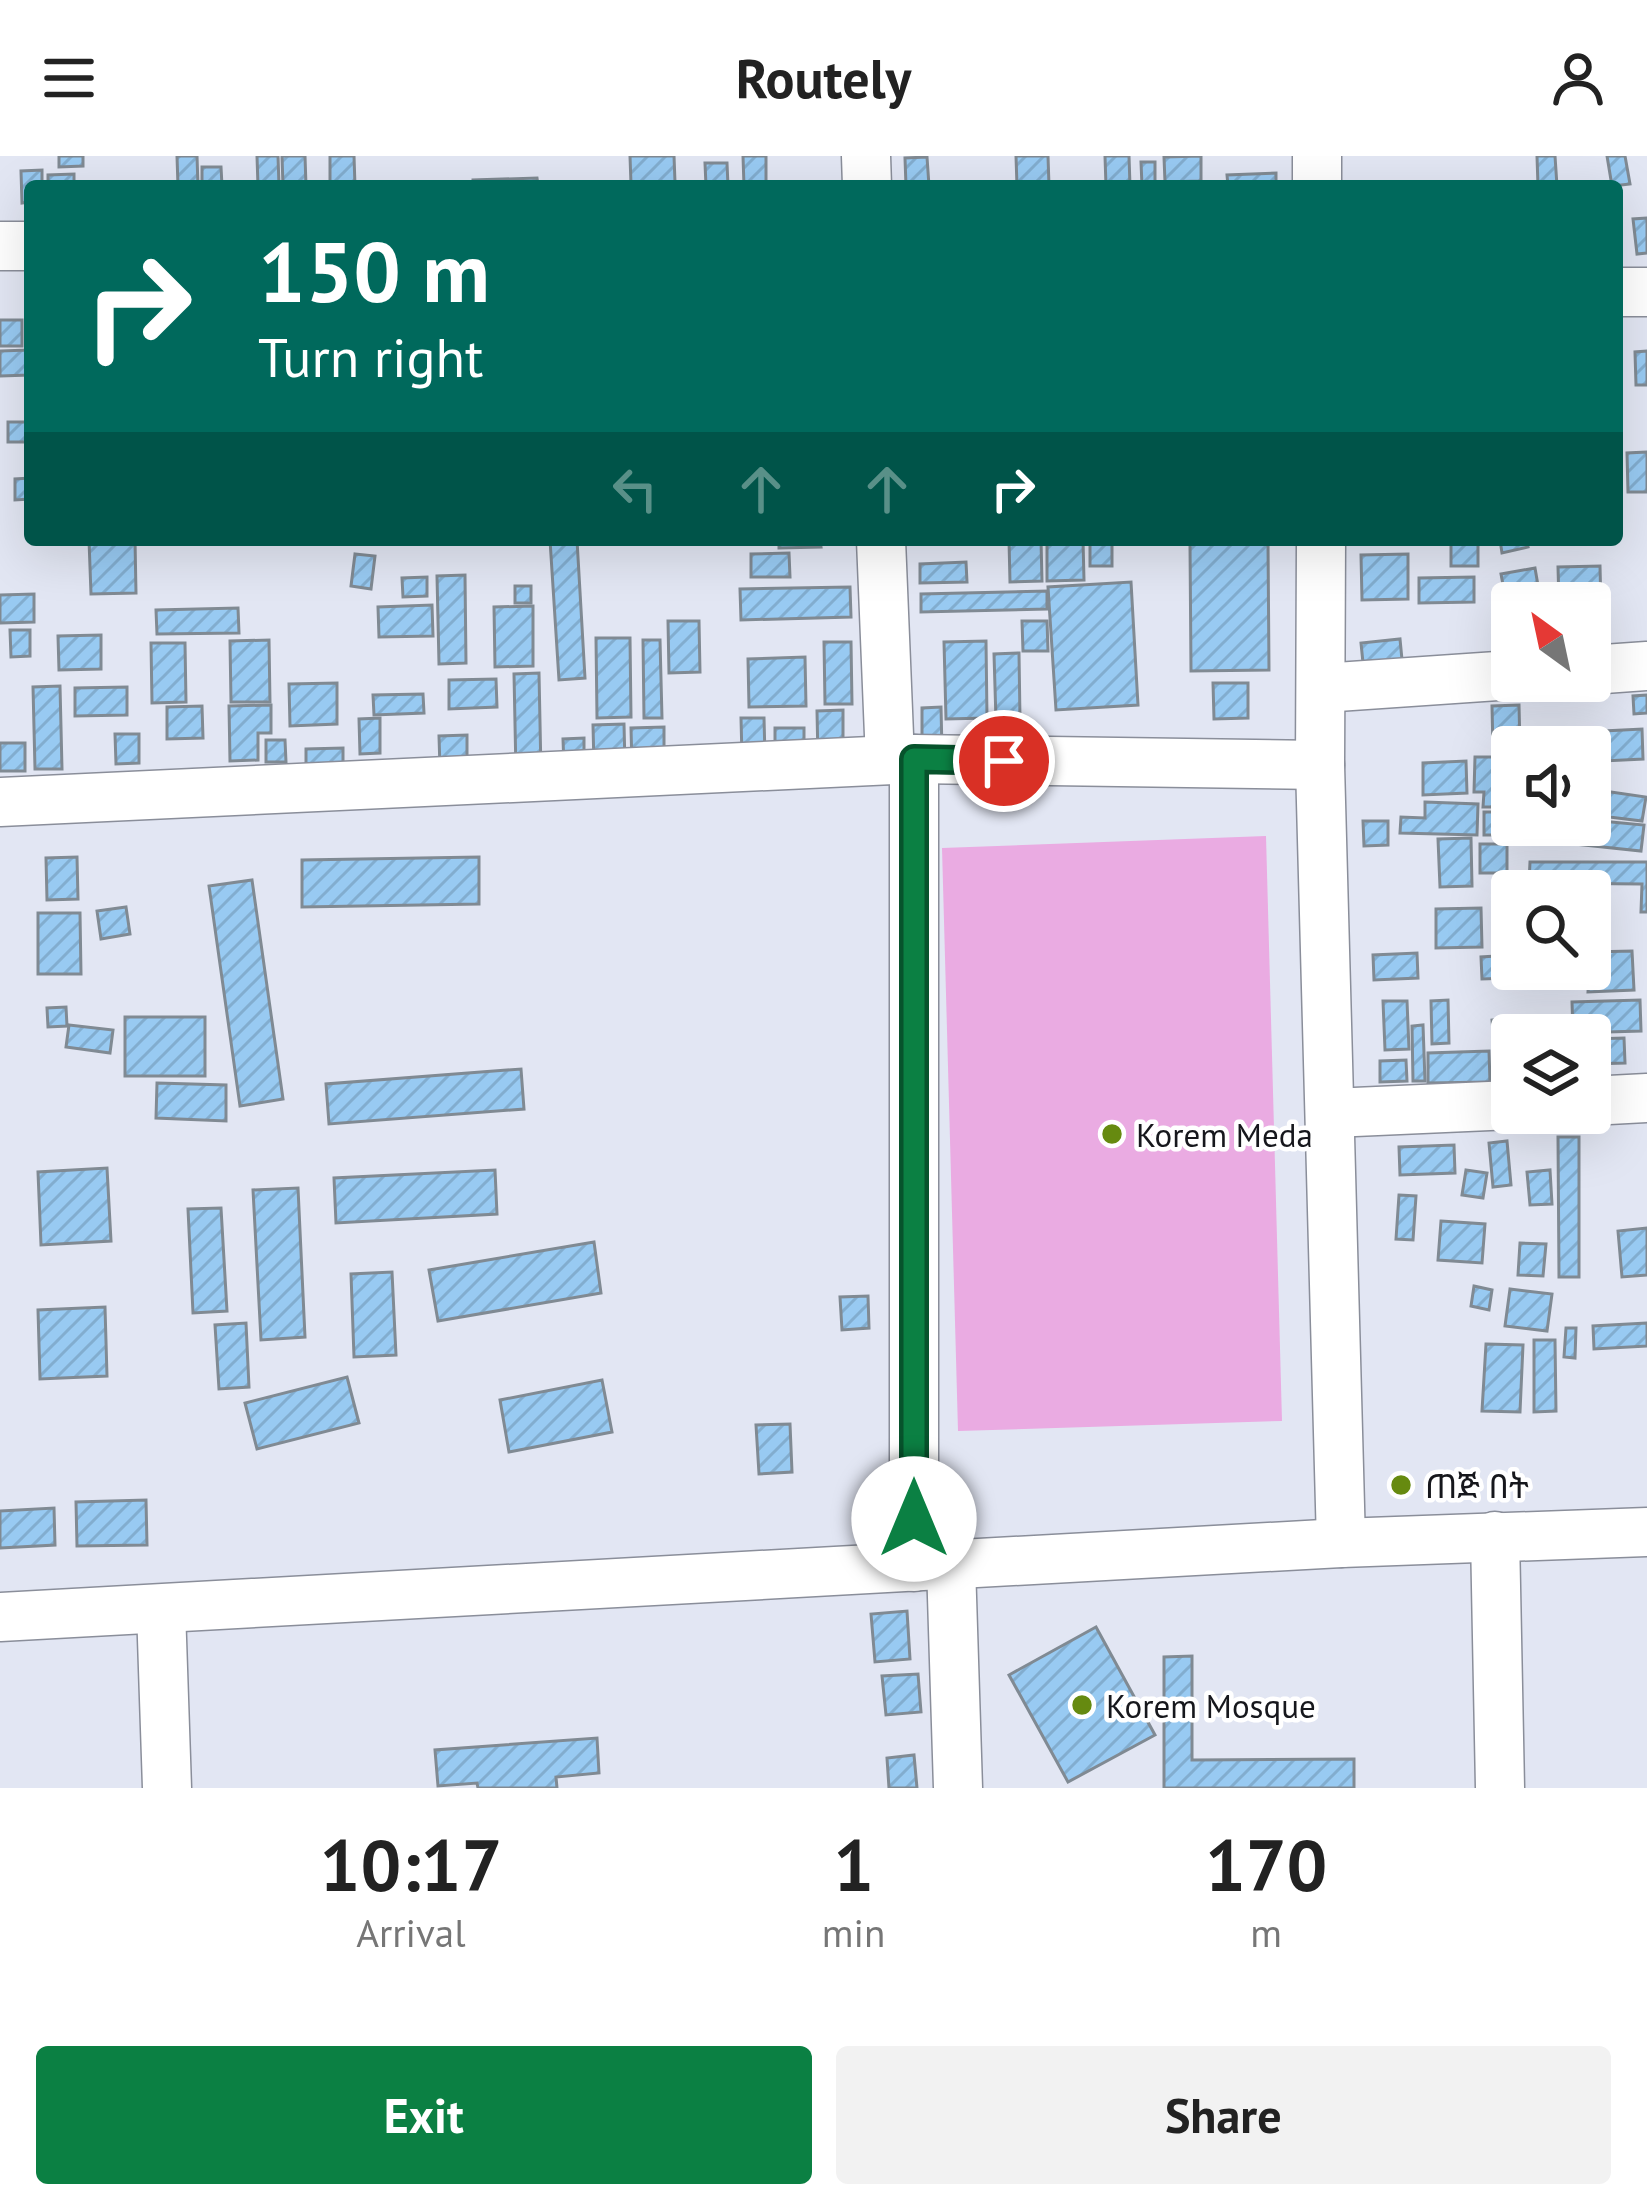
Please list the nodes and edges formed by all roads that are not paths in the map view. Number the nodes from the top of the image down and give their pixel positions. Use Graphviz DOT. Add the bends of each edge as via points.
graph roads {
  1 [pos="882,546"];
  2 [pos="1321,546"];
  3 [pos="1647,666"];
  4 [pos="1611,669"];
  5 [pos="1491,676"];
  6 [pos="1322,688"];
  7 [pos="902,760"];
  8 [pos="1320,765"];
  9 [pos="0,802"];
  10 [pos="1647,1098"];
  11 [pos="1611,1100"];
  12 [pos="1491,1106"];
  13 [pos="1332,1113"];
  14 [pos="1647,1532"];
  15 [pos="1495,1536"];
  16 [pos="1341,1544"];
  17 [pos="933,1566"];
  18 [pos="161,1609"];
  19 [pos="0,1616"];
  20 [pos="167,1788"];
  21 [pos="958,1788"];
  22 [pos="1500,1788"];
  1 -- 7 [label="street"];
  2 -- 6 [label="street"];
  3 -- 4 [label="street"];
  5 -- 6 [label="street"];
  6 -- 8 [label="street"];
  7 -- 8 [label="street"];
  7 -- 9 [label="street"];
  7 -- 17 [label="street"];
  8 -- 13 [label="street"];
  10 -- 11 [label="street"];
  12 -- 13 [label="street"];
  13 -- 16 [label="street"];
  14 -- 15 [label="street"];
  15 -- 16 [label="street"];
  15 -- 22 [label="street"];
  16 -- 17 [label="street"];
  17 -- 18 [label="street"];
  17 -- 21 [label="street"];
  18 -- 19 [label="street"];
  18 -- 20 [label="street"];
}
